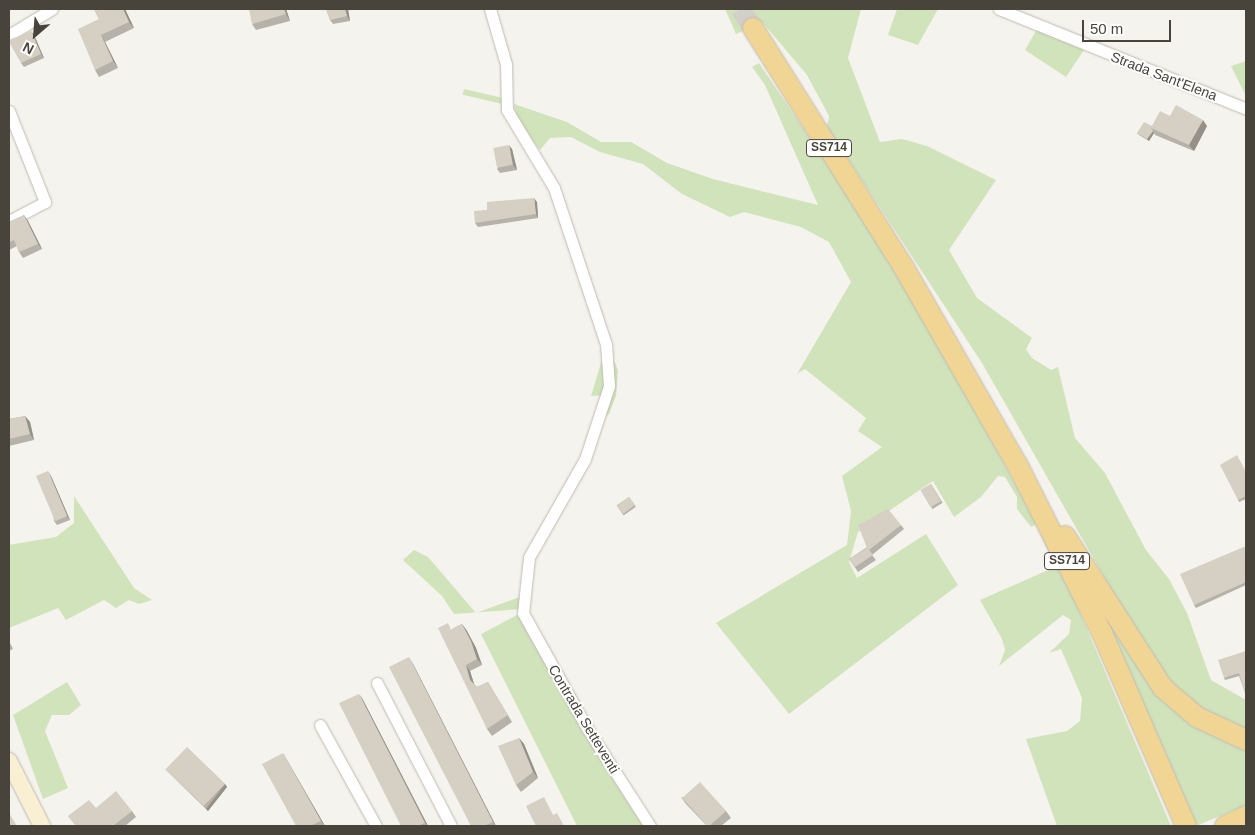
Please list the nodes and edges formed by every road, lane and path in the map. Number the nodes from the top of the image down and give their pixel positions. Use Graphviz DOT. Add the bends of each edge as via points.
graph roads {
  1 [pos="52,9"];
  2 [pos="490,9"];
  3 [pos="999,9"];
  4 [pos="753,28"];
  5 [pos="9,35"];
  6 [pos="1246,109"];
  7 [pos="9,111"];
  8 [pos="9,221"];
  9 [pos="1018,466"];
  10 [pos="377,684"];
  11 [pos="320,725"];
  12 [pos="1246,740"];
  13 [pos="9,761"];
  14 [pos="1246,816"];
  15 [pos="42,826"];
  16 [pos="376,826"];
  17 [pos="451,826"];
  18 [pos="650,826"];
  19 [pos="1186,826"];
  20 [pos="1225,826"];
  1 -- 5 [label="street"];
  2 -- 18 [label="street, Contrada Setteventi" via="506,64 507,110 554,188 606,344 609,386 585,459 529,558 524,610 587,728"];
  3 -- 6 [label="street, Strada Sant'Elena"];
  4 -- 9 [label="highway, SS714" via="904,268"];
  7 -- 8 [label="street" via="45,202"];
  9 -- 12 [label="highway" via="1158,682 1196,717"];
  9 -- 19 [label="highway, SS714" via="1102,633"];
  10 -- 17 [label="street"];
  11 -- 16 [label="street"];
  13 -- 15 [label="main road"];
  14 -- 20 [label="highway"];
}
